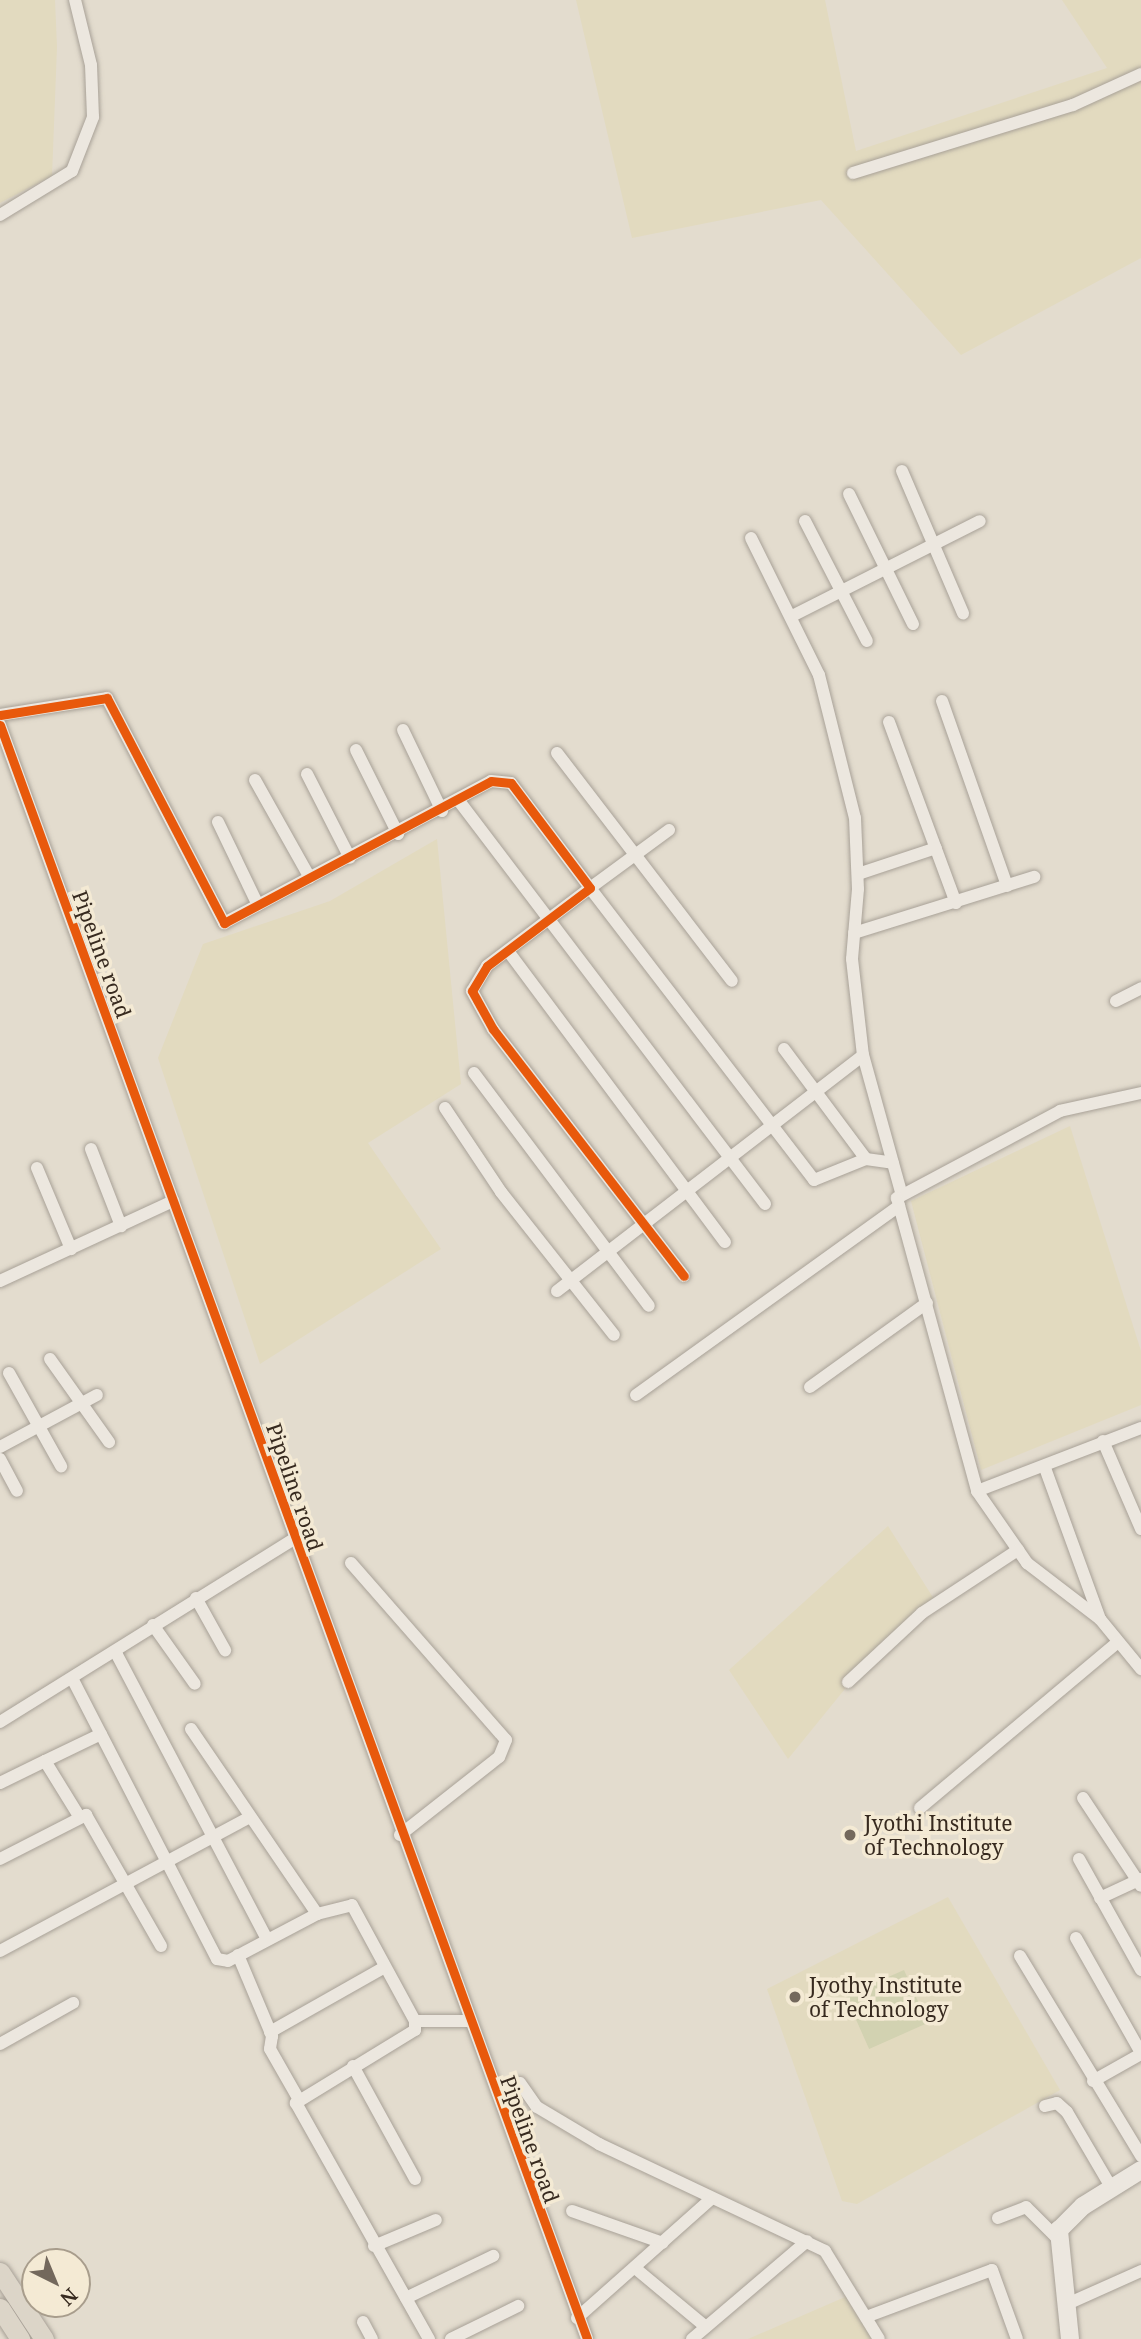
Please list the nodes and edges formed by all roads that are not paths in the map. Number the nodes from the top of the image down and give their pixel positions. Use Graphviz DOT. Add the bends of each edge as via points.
graph roads {
  1 [pos="75,0"];
  2 [pos="1141,74"];
  3 [pos="853,173"];
  4 [pos="0,215"];
  5 [pos="902,471"];
  6 [pos="849,494"];
  7 [pos="805,521"];
  8 [pos="980,521"];
  9 [pos="751,538"];
  10 [pos="934,549"];
  11 [pos="885,571"];
  12 [pos="841,591"];
  13 [pos="963,612"];
  14 [pos="794,615"];
  15 [pos="913,624"];
  16 [pos="867,641"];
  17 [pos="942,701"];
  18 [pos="0,715"];
  19 [pos="889,722"];
  20 [pos="0,725"];
  21 [pos="403,730"];
  22 [pos="356,750"];
  23 [pos="557,752"];
  24 [pos="307,774"];
  25 [pos="255,780"];
  26 [pos="458,800"];
  27 [pos="442,811"];
  28 [pos="218,822"];
  29 [pos="669,830"];
  30 [pos="398,834"];
  31 [pos="936,848"];
  32 [pos="635,854"];
  33 [pos="350,858"];
  34 [pos="858,874"];
  35 [pos="1034,877"];
  36 [pos="310,878"];
  37 [pos="1007,886"];
  38 [pos="590,888"];
  39 [pos="956,903"];
  40 [pos="258,905"];
  41 [pos="549,921"];
  42 [pos="854,933"];
  43 [pos="508,951"];
  44 [pos="732,981"];
  45 [pos="1141,988"];
  46 [pos="1116,1001"];
  47 [pos="783,1049"];
  48 [pos="863,1055"];
  49 [pos="474,1073"];
  50 [pos="815,1093"];
  51 [pos="1141,1093"];
  52 [pos="445,1108"];
  53 [pos="773,1126"];
  54 [pos="92,1149"];
  55 [pos="731,1158"];
  56 [pos="866,1160"];
  57 [pos="893,1163"];
  58 [pos="37,1168"];
  59 [pos="901,1192"];
  60 [pos="687,1193"];
  61 [pos="173,1201"];
  62 [pos="765,1204"];
  63 [pos="899,1206"];
  64 [pos="644,1225"];
  65 [pos="121,1226"];
  66 [pos="725,1241"];
  67 [pos="71,1249"];
  68 [pos="610,1251"];
  69 [pos="684,1276"];
  70 [pos="0,1281"];
  71 [pos="570,1281"];
  72 [pos="557,1291"];
  73 [pos="927,1303"];
  74 [pos="649,1306"];
  75 [pos="614,1335"];
  76 [pos="50,1359"];
  77 [pos="9,1373"];
  78 [pos="810,1387"];
  79 [pos="97,1395"];
  80 [pos="636,1395"];
  81 [pos="83,1405"];
  82 [pos="40,1426"];
  83 [pos="1141,1428"];
  84 [pos="1102,1441"];
  85 [pos="109,1442"];
  86 [pos="0,1447"];
  87 [pos="0,1459"];
  88 [pos="61,1466"];
  89 [pos="1045,1468"];
  90 [pos="977,1491"];
  91 [pos="17,1492"];
  92 [pos="1141,1530"];
  93 [pos="294,1539"];
  94 [pos="1018,1550"];
  95 [pos="351,1563"];
  96 [pos="196,1598"];
  97 [pos="1100,1619"];
  98 [pos="153,1626"];
  99 [pos="1118,1642"];
  100 [pos="225,1650"];
  101 [pos="115,1651"];
  102 [pos="1141,1669"];
  103 [pos="73,1680"];
  104 [pos="848,1682"];
  105 [pos="195,1684"];
  106 [pos="0,1722"];
  107 [pos="191,1729"];
  108 [pos="101,1734"];
  109 [pos="45,1761"];
  110 [pos="0,1783"];
  111 [pos="1083,1798"];
  112 [pos="920,1808"];
  113 [pos="79,1816"];
  114 [pos="248,1818"];
  115 [pos="400,1835"];
  116 [pos="209,1840"];
  117 [pos="0,1859"];
  118 [pos="1079,1859"];
  119 [pos="166,1864"];
  120 [pos="1140,1882"];
  121 [pos="128,1885"];
  122 [pos="1100,1898"];
  123 [pos="317,1914"];
  124 [pos="1076,1938"];
  125 [pos="267,1939"];
  126 [pos="161,1946"];
  127 [pos="0,1951"];
  128 [pos="238,1955"];
  129 [pos="1020,1956"];
  130 [pos="385,1967"];
  131 [pos="1141,1970"];
  132 [pos="73,2003"];
  133 [pos="415,2021"];
  134 [pos="468,2021"];
  135 [pos="270,2032"];
  136 [pos="0,2044"];
  137 [pos="1141,2053"];
  138 [pos="353,2066"];
  139 [pos="1093,2081"];
  140 [pos="520,2083"];
  141 [pos="298,2098"];
  142 [pos="1045,2106"];
  143 [pos="1141,2156"];
  144 [pos="1141,2170"];
  145 [pos="415,2179"];
  146 [pos="1111,2188"];
  147 [pos="710,2200"];
  148 [pos="572,2211"];
  149 [pos="998,2218"];
  150 [pos="436,2220"];
  151 [pos="1058,2239"];
  152 [pos="807,2241"];
  153 [pos="663,2243"];
  154 [pos="374,2246"];
  155 [pos="493,2256"];
  156 [pos="635,2268"];
  157 [pos="1141,2271"];
  158 [pos="0,2272"];
  159 [pos="406,2298"];
  160 [pos="1065,2305"];
  161 [pos="518,2306"];
  162 [pos="0,2308"];
  163 [pos="866,2317"];
  164 [pos="577,2318"];
  165 [pos="363,2322"];
  166 [pos="706,2327"];
  167 [pos="20,2339"];
  168 [pos="44,2339"];
  169 [pos="372,2339"];
  170 [pos="429,2339"];
  171 [pos="451,2339"];
  172 [pos="587,2339"];
  173 [pos="692,2339"];
  174 [pos="879,2339"];
  175 [pos="1017,2339"];
  176 [pos="1070,2339"];
  1 -- 4 [label="street" via="91,65 93,117 72,171"];
  2 -- 3 [label="street" via="1073,105"];
  5 -- 10 [label="street"];
  6 -- 11 [label="street"];
  7 -- 12 [label="street"];
  8 -- 10 [label="street"];
  9 -- 14 [label="street"];
  10 -- 11 [label="street"];
  10 -- 13 [label="street"];
  11 -- 12 [label="street"];
  11 -- 15 [label="street"];
  12 -- 14 [label="street"];
  12 -- 16 [label="street"];
  14 -- 34 [label="street" via="820,675 855,818"];
  17 -- 37 [label="street"];
  18 -- 40 [label="street" via="107,698 224,923"];
  19 -- 31 [label="street"];
  20 -- 61 [label="street, Pipeline road"];
  21 -- 27 [label="street"];
  22 -- 30 [label="street"];
  23 -- 32 [label="street"];
  24 -- 33 [label="street"];
  25 -- 36 [label="street"];
  26 -- 27 [label="street"];
  26 -- 38 [label="street" via="491,782 511,783"];
  26 -- 41 [label="street"];
  27 -- 30 [label="street"];
  28 -- 40 [label="street"];
  29 -- 32 [label="street"];
  30 -- 33 [label="street"];
  31 -- 34 [label="street"];
  31 -- 39 [label="street"];
  32 -- 38 [label="street"];
  32 -- 44 [label="street"];
  33 -- 36 [label="street"];
  34 -- 42 [label="street"];
  35 -- 37 [label="street"];
  36 -- 40 [label="street"];
  37 -- 39 [label="street"];
  38 -- 41 [label="street"];
  38 -- 53 [label="street"];
  39 -- 42 [label="street"];
  41 -- 43 [label="street"];
  41 -- 55 [label="street"];
  42 -- 48 [label="street"];
  43 -- 60 [label="street"];
  43 -- 64 [label="street" via="472,982 472,992"];
  45 -- 46 [label="street"];
  47 -- 50 [label="street"];
  48 -- 50 [label="street"];
  48 -- 57 [label="street"];
  49 -- 68 [label="street"];
  50 -- 53 [label="street"];
  50 -- 56 [label="street"];
  51 -- 59 [label="street" via="1060,1111"];
  52 -- 71 [label="street"];
  53 -- 55 [label="street"];
  53 -- 56 [label="street" via="818,1182"];
  54 -- 65 [label="street"];
  55 -- 60 [label="street"];
  55 -- 62 [label="street"];
  56 -- 57 [label="street"];
  57 -- 59 [label="street"];
  58 -- 67 [label="street"];
  59 -- 63 [label="street"];
  60 -- 64 [label="street"];
  60 -- 66 [label="street"];
  61 -- 65 [label="street"];
  61 -- 93 [label="street, Pipeline road"];
  63 -- 73 [label="street"];
  63 -- 80 [label="street"];
  64 -- 68 [label="street"];
  64 -- 69 [label="street"];
  65 -- 67 [label="street"];
  67 -- 70 [label="street"];
  68 -- 71 [label="street"];
  68 -- 74 [label="street"];
  71 -- 72 [label="street"];
  71 -- 75 [label="street"];
  73 -- 78 [label="street"];
  73 -- 90 [label="street"];
  76 -- 81 [label="street"];
  77 -- 82 [label="street"];
  79 -- 81 [label="street"];
  81 -- 82 [label="street"];
  81 -- 85 [label="street"];
  82 -- 86 [label="street"];
  82 -- 88 [label="street"];
  83 -- 84 [label="street"];
  84 -- 89 [label="street"];
  84 -- 92 [label="street"];
  87 -- 91 [label="street"];
  89 -- 90 [label="street"];
  89 -- 97 [label="street"];
  90 -- 94 [label="street"];
  93 -- 96 [label="street"];
  93 -- 115 [label="street, Pipeline road"];
  94 -- 97 [label="street"];
  94 -- 104 [label="street" via="922,1613"];
  95 -- 115 [label="street" via="506,1740 499,1757"];
  96 -- 98 [label="street"];
  96 -- 100 [label="street"];
  97 -- 99 [label="street"];
  98 -- 101 [label="street"];
  98 -- 105 [label="street"];
  99 -- 102 [label="street"];
  99 -- 112 [label="street"];
  101 -- 103 [label="street"];
  101 -- 116 [label="street"];
  103 -- 106 [label="street"];
  103 -- 108 [label="street"];
  107 -- 114 [label="street"];
  108 -- 109 [label="street"];
  108 -- 119 [label="street"];
  109 -- 110 [label="street"];
  109 -- 113 [label="street"];
  111 -- 120 [label="street"];
  113 -- 117 [label="street"];
  113 -- 121 [label="street" via="92,1820"];
  114 -- 116 [label="street"];
  114 -- 123 [label="street"];
  115 -- 134 [label="street, Pipeline road"];
  116 -- 119 [label="street"];
  116 -- 125 [label="street"];
  118 -- 122 [label="street"];
  119 -- 121 [label="street"];
  119 -- 128 [label="street" via="217,1959"];
  120 -- 122 [label="street"];
  121 -- 126 [label="street"];
  121 -- 127 [label="street"];
  122 -- 131 [label="street"];
  123 -- 125 [label="street"];
  123 -- 130 [label="street" via="352,1905"];
  124 -- 137 [label="street"];
  125 -- 128 [label="street"];
  128 -- 135 [label="street"];
  129 -- 139 [label="street"];
  130 -- 133 [label="street"];
  130 -- 135 [label="street"];
  132 -- 136 [label="street"];
  133 -- 134 [label="street"];
  133 -- 138 [label="street" via="415,2030"];
  134 -- 164 [label="street, Pipeline road"];
  135 -- 141 [label="street" via="270,2049"];
  137 -- 139 [label="street"];
  138 -- 141 [label="street"];
  138 -- 145 [label="street"];
  139 -- 143 [label="street"];
  140 -- 147 [label="street" via="537,2107"];
  141 -- 154 [label="street" via="296,2110"];
  142 -- 146 [label="street" via="1057,2103 1067,2112"];
  144 -- 146 [label="main road"];
  146 -- 151 [label="main road" via="1066,2221"];
  147 -- 152 [label="street"];
  147 -- 153 [label="street"];
  148 -- 153 [label="street"];
  149 -- 151 [label="street" via="1026,2207"];
  150 -- 154 [label="street"];
  151 -- 160 [label="main road"];
  152 -- 163 [label="street" via="833,2259"];
  152 -- 166 [label="street"];
  153 -- 156 [label="street"];
  154 -- 159 [label="street"];
  155 -- 159 [label="street"];
  156 -- 164 [label="street"];
  156 -- 166 [label="street"];
  157 -- 160 [label="street"];
  158 -- 168 [label="highway"];
  159 -- 170 [label="street"];
  160 -- 176 [label="main road"];
  161 -- 171 [label="street"];
  162 -- 167 [label="highway"];
  163 -- 174 [label="street"];
  163 -- 175 [label="street" via="989,2270 997,2275"];
  164 -- 172 [label="street, Pipeline road"];
  165 -- 169 [label="street"];
  166 -- 173 [label="street"];
}
